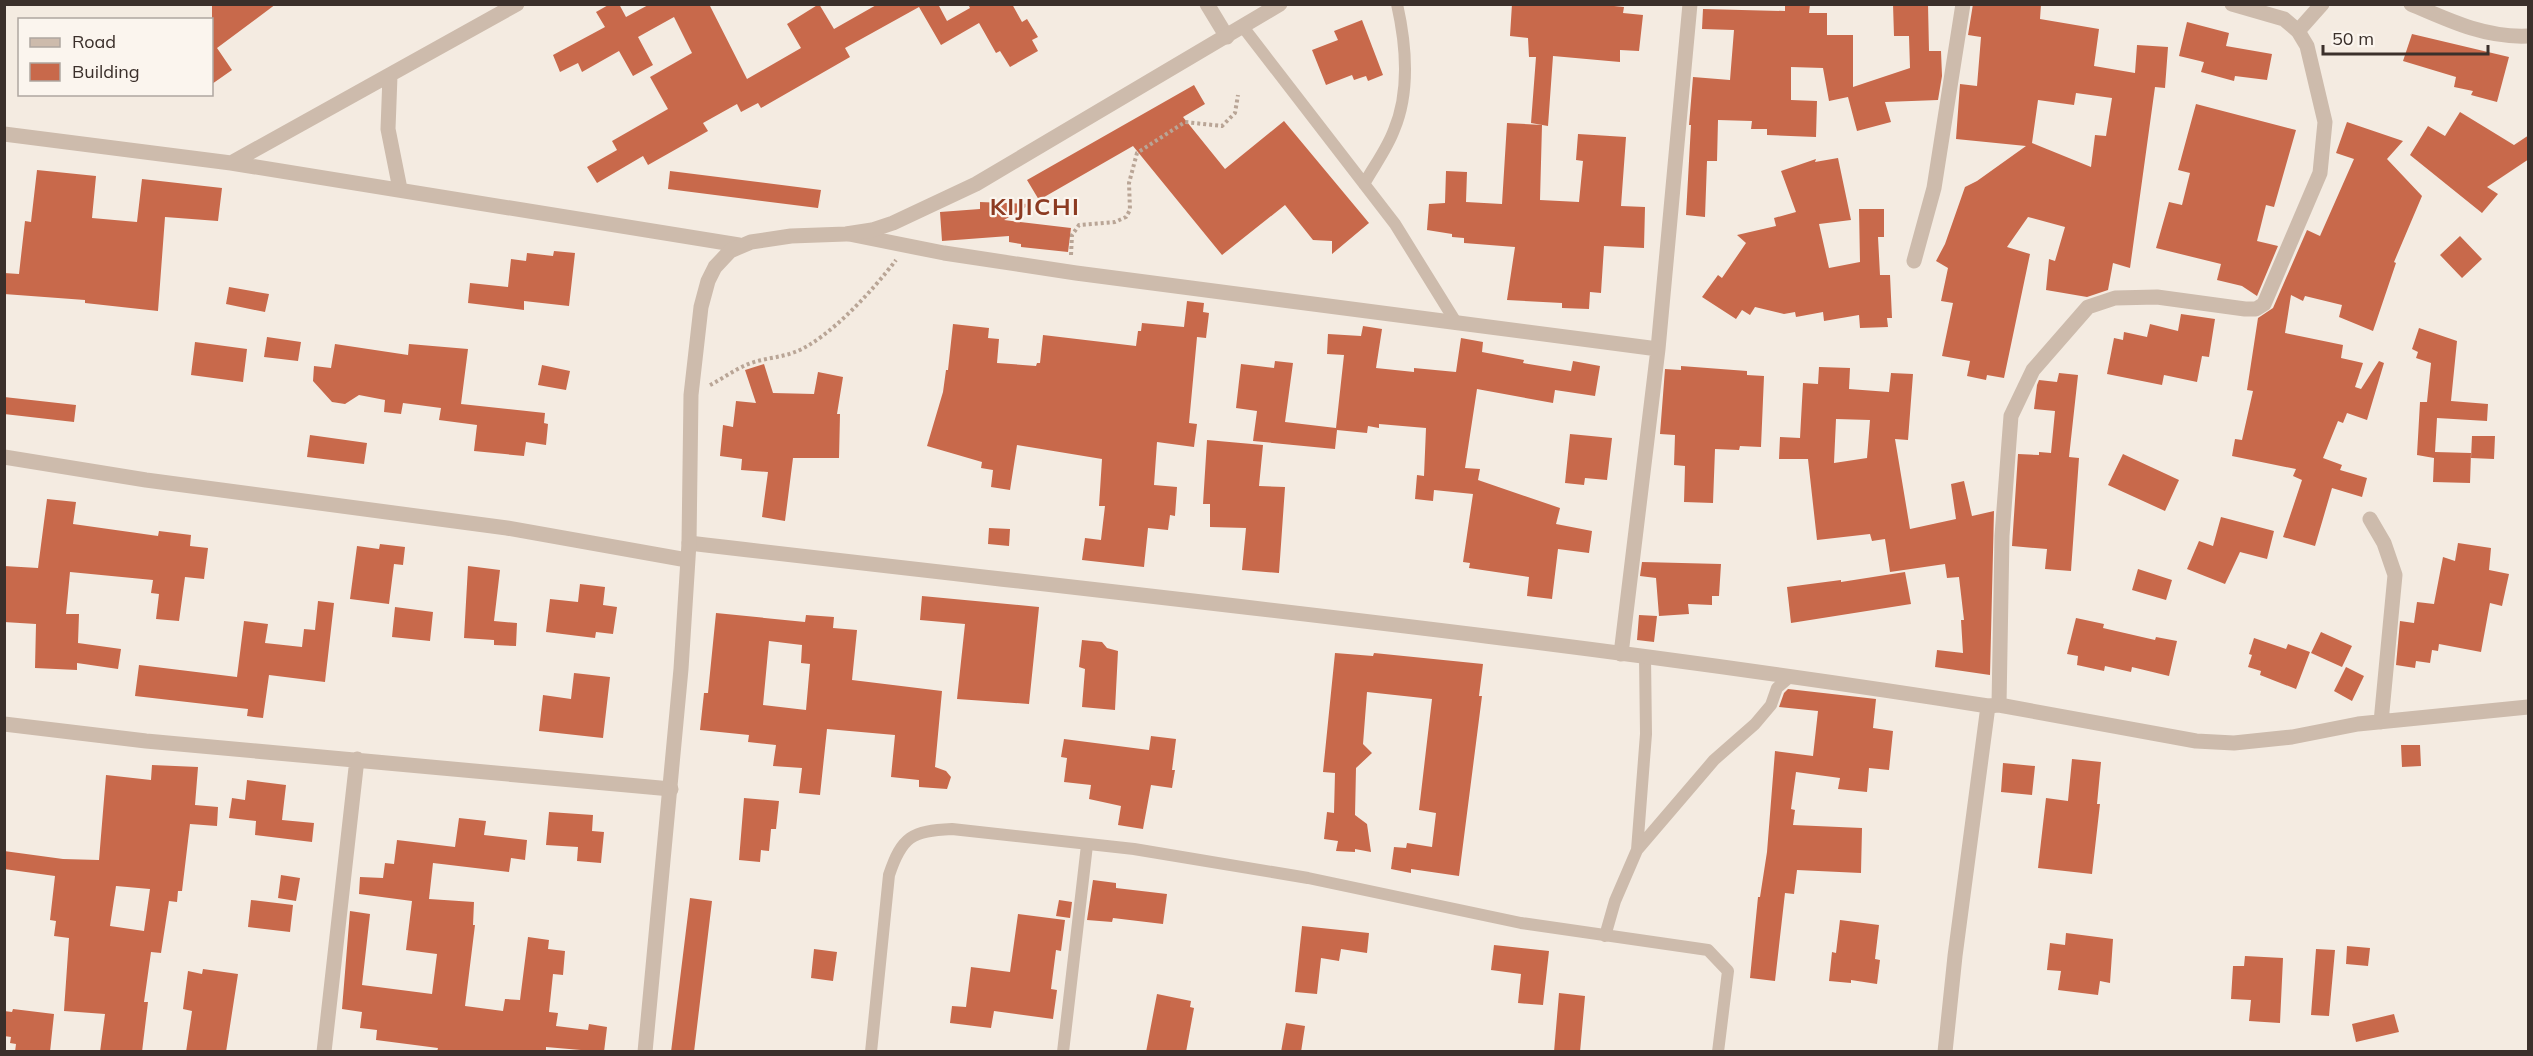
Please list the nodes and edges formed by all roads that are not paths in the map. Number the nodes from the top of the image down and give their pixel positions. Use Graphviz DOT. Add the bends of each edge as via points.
graph roads {
  1 [pos="517,4"];
  2 [pos="1207,4"];
  3 [pos="1280,4"];
  4 [pos="1397,4"];
  5 [pos="1690,4"];
  6 [pos="1963,4"];
  7 [pos="2232,4"];
  8 [pos="2322,4"];
  9 [pos="2411,4"];
  10 [pos="1243,27"];
  11 [pos="2298,31"];
  12 [pos="2529,36"];
  13 [pos="1227,37"];
  14 [pos="390,76"];
  15 [pos="4,134"];
  16 [pos="231,162"];
  17 [pos="1364,184"];
  18 [pos="400,189"];
  19 [pos="846,234"];
  20 [pos="739,245"];
  21 [pos="1914,261"];
  22 [pos="1457,324"];
  23 [pos="1658,349"];
  24 [pos="4,457"];
  25 [pos="2370,519"];
  26 [pos="688,543"];
  27 [pos="687,560"];
  28 [pos="1621,654"];
  29 [pos="1645,657"];
  30 [pos="1791,676"];
  31 [pos="1994,706"];
  32 [pos="2529,708"];
  33 [pos="2381,722"];
  34 [pos="4,724"];
  35 [pos="357,759"];
  36 [pos="671,789"];
  37 [pos="1087,845"];
  38 [pos="1637,850"];
  39 [pos="1605,936"];
  40 [pos="324,1052"];
  41 [pos="645,1052"];
  42 [pos="871,1052"];
  43 [pos="1063,1052"];
  44 [pos="1718,1052"];
  45 [pos="1945,1052"];
  1 -- 14 [label="street"];
  2 -- 13 [label="street"];
  3 -- 10 [label="street"];
  4 -- 17 [label="lane" via="1404,89 1395,130"];
  5 -- 23 [label="street"];
  6 -- 21 [label="street" via="1934,188"];
  7 -- 11 [label="street" via="2284,19"];
  8 -- 11 [label="street"];
  9 -- 12 [label="street" via="2492,35"];
  10 -- 13 [label="street"];
  10 -- 17 [label="lane"];
  11 -- 31 [label="street" via="2307,46 2324,112 2324,147 2320,173 2264,304 2245,309 2157,297 2115,298 2088,307 2032,370 2012,416"];
  13 -- 19 [label="street" via="976,184 893,223"];
  14 -- 16 [label="street"];
  14 -- 18 [label="street" via="388,129"];
  15 -- 16 [label="street"];
  16 -- 18 [label="street"];
  17 -- 22 [label="lane" via="1395,224"];
  18 -- 20 [label="street"];
  19 -- 20 [label="street" via="791,236"];
  19 -- 22 [label="street" via="1077,273"];
  20 -- 26 [label="street" via="722,257 708,281 701,307 691,395"];
  22 -- 23 [label="street"];
  23 -- 28 [label="street"];
  24 -- 27 [label="street" via="507,528"];
  25 -- 33 [label="street" via="2384,543 2395,575"];
  26 -- 27 [label="street"];
  26 -- 28 [label="street"];
  27 -- 36 [label="street"];
  28 -- 29 [label="street"];
  29 -- 30 [label="street"];
  29 -- 38 [label="lane" via="1646,734"];
  30 -- 31 [label="street"];
  30 -- 38 [label="lane" via="1777,688 1771,705 1755,724 1714,760"];
  31 -- 33 [label="street" via="2196,741 2234,743"];
  31 -- 45 [label="street" via="1955,956"];
  32 -- 33 [label="street"];
  34 -- 35 [label="street"];
  35 -- 36 [label="street"];
  35 -- 40 [label="street"];
  36 -- 41 [label="street"];
  37 -- 39 [label="lane" via="1308,878 1500,919"];
  37 -- 42 [label="lane" via="952,829 929,830 903,843 889,875"];
  37 -- 43 [label="lane"];
  38 -- 39 [label="lane"];
  39 -- 44 [label="lane" via="1708,950 1728,971"];
}
